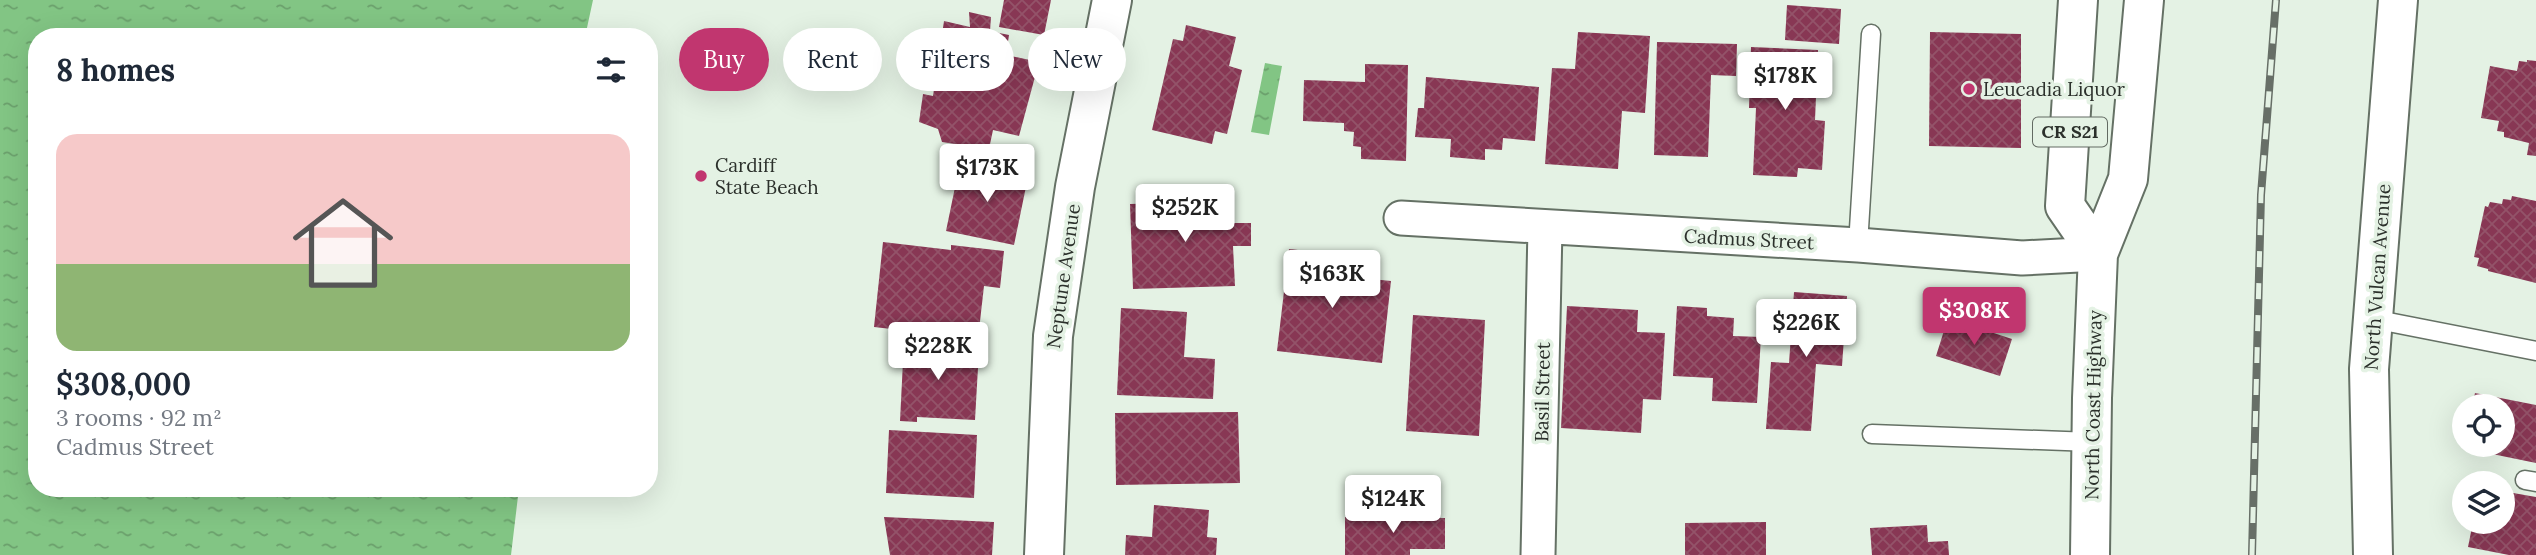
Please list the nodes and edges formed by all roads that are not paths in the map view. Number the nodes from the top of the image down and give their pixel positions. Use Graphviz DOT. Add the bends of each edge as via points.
graph roads {
  1 [pos="1112,0"];
  2 [pos="2078,0"];
  3 [pos="2144,0"];
  4 [pos="2398,0"];
  5 [pos="1871,34"];
  6 [pos="1401,218"];
  7 [pos="1545,228"];
  8 [pos="1858,245"];
  9 [pos="2098,254"];
  10 [pos="2374,319"];
  11 [pos="2536,351"];
  12 [pos="1872,434"];
  13 [pos="2092,442"];
  14 [pos="1044,555"];
  15 [pos="1538,555"];
  16 [pos="2090,555"];
  17 [pos="2373,555"];
  1 -- 14 [label="main road, Neptune Avenue" via="1075,187 1053,336"];
  2 -- 9 [label="main road, CR S21" via="2065,206"];
  3 -- 9 [label="main road, North Coast Highway / CR S21" via="2128,179"];
  4 -- 10 [label="main road, North Vulcan Avenue"];
  5 -- 8 [label="lane"];
  6 -- 7 [label="street, Cadmus Street"];
  7 -- 8 [label="street, Cadmus Street"];
  7 -- 15 [label="street, Basil Street"];
  8 -- 9 [label="street, Cadmus Street" via="2022,258"];
  9 -- 13 [label="main road, North Coast Highway / CR S21"];
  10 -- 11 [label="lane"];
  10 -- 17 [label="main road, North Vulcan Avenue" via="2369,369"];
  12 -- 13 [label="lane"];
  13 -- 16 [label="main road, North Coast Highway / CR S21"];
}
